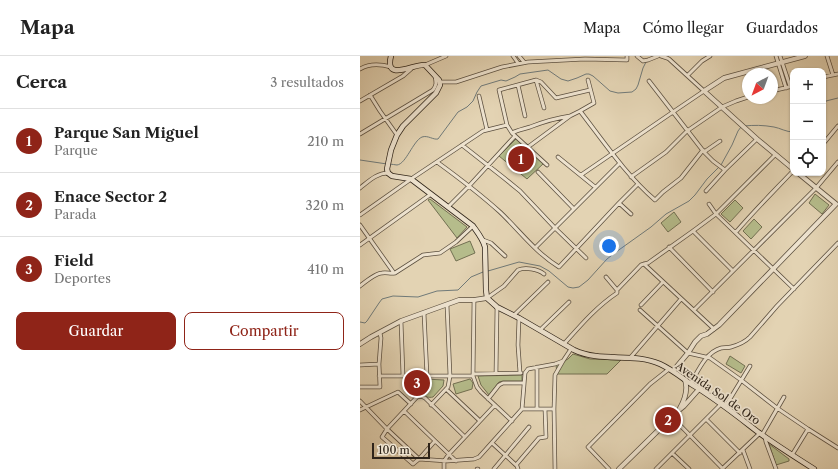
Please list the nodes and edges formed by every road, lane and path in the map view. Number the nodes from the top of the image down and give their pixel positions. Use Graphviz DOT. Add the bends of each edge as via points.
graph roads {
  1 [pos="391,56"];
  2 [pos="446,56"];
  3 [pos="513,56"];
  4 [pos="519,56"];
  5 [pos="545,56"];
  6 [pos="627,56"];
  7 [pos="637,56"];
  8 [pos="660,56"];
  9 [pos="673,56"];
  10 [pos="710,56"];
  11 [pos="776,56"];
  12 [pos="780,56"];
  13 [pos="805,56"];
  14 [pos="827,56"];
  15 [pos="566,58"];
  16 [pos="585,58"];
  17 [pos="605,58"];
  18 [pos="668,58"];
  19 [pos="545,60"];
  20 [pos="524,62"];
  21 [pos="518,63"];
  22 [pos="780,63"];
  23 [pos="425,65"];
  24 [pos="391,67"];
  25 [pos="411,68"];
  26 [pos="360,69"];
  27 [pos="434,74"];
  28 [pos="838,74"];
  29 [pos="688,75"];
  30 [pos="833,75"];
  31 [pos="826,77"];
  32 [pos="536,80"];
  33 [pos="588,80"];
  34 [pos="649,81"];
  35 [pos="440,82"];
  36 [pos="790,82"];
  37 [pos="518,85"];
  38 [pos="790,87"];
  39 [pos="786,88"];
  40 [pos="590,90"];
  41 [pos="778,90"];
  42 [pos="704,92"];
  43 [pos="370,95"];
  44 [pos="479,96"];
  45 [pos="742,99"];
  46 [pos="360,101"];
  47 [pos="722,107"];
  48 [pos="544,108"];
  49 [pos="580,112"];
  50 [pos="673,112"];
  51 [pos="525,116"];
  52 [pos="570,116"];
  53 [pos="386,119"];
  54 [pos="507,125"];
  55 [pos="838,126"];
  56 [pos="487,130"];
  57 [pos="687,131"];
  58 [pos="360,134"];
  59 [pos="397,134"];
  60 [pos="513,134"];
  61 [pos="755,138"];
  62 [pos="826,140"];
  63 [pos="720,141"];
  64 [pos="462,145"];
  65 [pos="528,147"];
  66 [pos="704,151"];
  67 [pos="612,153"];
  68 [pos="775,155"];
  69 [pos="558,157"];
  70 [pos="437,162"];
  71 [pos="838,162"];
  72 [pos="620,163"];
  73 [pos="487,165"];
  74 [pos="547,165"];
  75 [pos="790,168"];
  76 [pos="725,170"];
  77 [pos="388,171"];
  78 [pos="538,172"];
  79 [pos="790,173"];
  80 [pos="581,175"];
  81 [pos="802,176"];
  82 [pos="631,177"];
  83 [pos="411,179"];
  84 [pos="638,184"];
  85 [pos="469,186"];
  86 [pos="596,187"];
  87 [pos="360,188"];
  88 [pos="816,188"];
  89 [pos="706,191"];
  90 [pos="431,194"];
  91 [pos="619,203"];
  92 [pos="709,204"];
  93 [pos="837,204"];
  94 [pos="448,207"];
  95 [pos="574,209"];
  96 [pos="631,214"];
  97 [pos="716,214"];
  98 [pos="360,215"];
  99 [pos="360,225"];
  100 [pos="473,226"];
  101 [pos="555,228"];
  102 [pos="693,231"];
  103 [pos="736,232"];
  104 [pos="369,239"];
  105 [pos="483,240"];
  106 [pos="838,243"];
  107 [pos="360,245"];
  108 [pos="669,247"];
  109 [pos="535,248"];
  110 [pos="576,249"];
  111 [pos="754,250"];
  112 [pos="505,256"];
  113 [pos="586,258"];
  114 [pos="644,264"];
  115 [pos="773,269"];
  116 [pos="733,271"];
  117 [pos="394,273"];
  118 [pos="544,274"];
  119 [pos="606,277"];
  120 [pos="548,282"];
  121 [pos="663,282"];
  122 [pos="360,286"];
  123 [pos="794,289"];
  124 [pos="617,290"];
  125 [pos="712,292"];
  126 [pos="487,298"];
  127 [pos="474,300"];
  128 [pos="682,300"];
  129 [pos="569,302"];
  130 [pos="447,305"];
  131 [pos="641,306"];
  132 [pos="497,307"];
  133 [pos="640,310"];
  134 [pos="694,310"];
  135 [pos="424,313"];
  136 [pos="514,315"];
  137 [pos="518,318"];
  138 [pos="401,321"];
  139 [pos="658,326"];
  140 [pos="714,329"];
  141 [pos="540,330"];
  142 [pos="380,333"];
  143 [pos="360,344"];
  144 [pos="564,344"];
  145 [pos="572,349"];
  146 [pos="688,353"];
  147 [pos="707,357"];
  148 [pos="630,358"];
  149 [pos="563,361"];
  150 [pos="379,364"];
  151 [pos="360,365"];
  152 [pos="750,366"];
  153 [pos="537,367"];
  154 [pos="671,370"];
  155 [pos="496,373"];
  156 [pos="520,373"];
  157 [pos="525,373"];
  158 [pos="473,375"];
  159 [pos="380,376"];
  160 [pos="403,376"];
  161 [pos="427,376"];
  162 [pos="450,376"];
  163 [pos="685,379"];
  164 [pos="741,380"];
  165 [pos="524,383"];
  166 [pos="691,383"];
  167 [pos="360,387"];
  168 [pos="700,388"];
  169 [pos="446,389"];
  170 [pos="784,397"];
  171 [pos="488,399"];
  172 [pos="360,401"];
  173 [pos="411,404"];
  174 [pos="431,405"];
  175 [pos="495,405"];
  176 [pos="723,405"];
  177 [pos="366,407"];
  178 [pos="778,408"];
  179 [pos="522,409"];
  180 [pos="537,409"];
  181 [pos="545,409"];
  182 [pos="554,409"];
  183 [pos="360,410"];
  184 [pos="679,410"];
  185 [pos="404,411"];
  186 [pos="672,417"];
  187 [pos="706,419"];
  188 [pos="480,421"];
  189 [pos="512,421"];
  190 [pos="529,427"];
  191 [pos="387,429"];
  192 [pos="808,429"];
  193 [pos="689,435"];
  194 [pos="762,435"];
  195 [pos="465,437"];
  196 [pos="435,441"];
  197 [pos="492,443"];
  198 [pos="838,448"];
  199 [pos="743,450"];
  200 [pos="672,452"];
  201 [pos="740,453"];
  202 [pos="449,454"];
  203 [pos="792,455"];
  204 [pos="505,456"];
  205 [pos="419,459"];
  206 [pos="444,461"];
  207 [pos="456,461"];
  208 [pos="516,465"];
  209 [pos="444,469"];
  210 [pos="494,469"];
  211 [pos="518,469"];
  212 [pos="555,469"];
  213 [pos="609,469"];
  214 [pos="619,469"];
  215 [pos="656,469"];
  216 [pos="688,469"];
  217 [pos="722,469"];
  218 [pos="750,469"];
  219 [pos="776,469"];
  220 [pos="814,469"];
  1 -- 24 [label="main road"];
  2 -- 23 [label="street"];
  3 -- 21 [label="street"];
  4 -- 20 [label="street"];
  5 -- 19 [label="street"];
  6 -- 17 [label="street" via="627,60"];
  7 -- 8 [label="street" via="642,61"];
  8 -- 18 [label="street"];
  9 -- 18 [label="street"];
  10 -- 29 [label="street"];
  11 -- 22 [label="street"];
  12 -- 22 [label="street"];
  13 -- 22 [label="street"];
  14 -- 30 [label="street"];
  15 -- 16 [label="street"];
  15 -- 19 [label="street"];
  16 -- 17 [label="street"];
  18 -- 29 [label="street"];
  19 -- 20 [label="street"];
  20 -- 21 [label="street"];
  21 -- 35 [label="street" via="456,82"];
  22 -- 36 [label="street"];
  22 -- 39 [label="street"];
  22 -- 42 [label="street" via="724,78"];
  23 -- 25 [label="main road"];
  23 -- 27 [label="main road"];
  24 -- 25 [label="main road" via="394,70"];
  24 -- 26 [label="street" via="372,64"];
  25 -- 43 [label="street" via="403,76"];
  27 -- 35 [label="main road"];
  27 -- 53 [label="street" via="436,84 433,90"];
  28 -- 30 [label="street"];
  29 -- 42 [label="street"];
  30 -- 31 [label="street"];
  32 -- 37 [label="street"];
  32 -- 40 [label="street" via="556,98"];
  32 -- 48 [label="street"];
  33 -- 40 [label="street"];
  34 -- 50 [label="street"];
  35 -- 59 [label="main road" via="436,93"];
  37 -- 51 [label="street"];
  37 -- 54 [label="street" via="499,90"];
  38 -- 39 [label="street"];
  39 -- 41 [label="street"];
  40 -- 49 [label="street" via="594,103"];
  42 -- 47 [label="street"];
  42 -- 50 [label="street"];
  43 -- 46 [label="street"];
  43 -- 53 [label="street"];
  44 -- 56 [label="street"];
  45 -- 47 [label="street"];
  47 -- 57 [label="street"];
  47 -- 61 [label="street"];
  49 -- 52 [label="street"];
  49 -- 67 [label="street"];
  50 -- 57 [label="street"];
  50 -- 67 [label="street"];
  52 -- 60 [label="street"];
  52 -- 65 [label="street"];
  53 -- 58 [label="street"];
  53 -- 59 [label="street"];
  54 -- 56 [label="street"];
  54 -- 60 [label="street"];
  55 -- 62 [label="street"];
  56 -- 64 [label="street"];
  57 -- 66 [label="street"];
  57 -- 82 [label="street" via="666,152"];
  59 -- 77 [label="main road" via="391,150"];
  60 -- 65 [label="street"];
  60 -- 73 [label="street"];
  61 -- 68 [label="street"];
  61 -- 76 [label="street"];
  63 -- 66 [label="street"];
  64 -- 70 [label="street"];
  64 -- 73 [label="street"];
  65 -- 74 [label="street"];
  66 -- 76 [label="street"];
  66 -- 84 [label="street" via="681,178 655,200"];
  67 -- 72 [label="street"];
  67 -- 80 [label="street"];
  68 -- 75 [label="street"];
  68 -- 97 [label="street"];
  69 -- 80 [label="street"];
  70 -- 83 [label="street"];
  70 -- 85 [label="street"];
  71 -- 88 [label="street"];
  72 -- 82 [label="street"];
  72 -- 86 [label="street"];
  73 -- 85 [label="street"];
  73 -- 101 [label="street" via="520,191"];
  76 -- 89 [label="street"];
  77 -- 83 [label="main road" via="392,176"];
  77 -- 87 [label="street"];
  78 -- 95 [label="street"];
  79 -- 103 [label="street"];
  80 -- 86 [label="street"];
  81 -- 88 [label="street"];
  82 -- 84 [label="street"];
  83 -- 90 [label="main road"];
  83 -- 98 [label="street"];
  84 -- 91 [label="street"];
  85 -- 94 [label="street"];
  85 -- 109 [label="street" via="501,212"];
  86 -- 95 [label="street"];
  88 -- 93 [label="street"];
  88 -- 111 [label="street"];
  90 -- 94 [label="main road"];
  90 -- 104 [label="street"];
  91 -- 96 [label="street"];
  91 -- 110 [label="street"];
  92 -- 97 [label="street"];
  93 -- 115 [label="street"];
  94 -- 100 [label="main road"];
  95 -- 101 [label="street"];
  97 -- 102 [label="street"];
  97 -- 103 [label="street"];
  99 -- 104 [label="street"];
  100 -- 105 [label="main road"];
  100 -- 117 [label="street" via="440,253 423,255"];
  101 -- 109 [label="street"];
  101 -- 110 [label="street"];
  102 -- 108 [label="street"];
  102 -- 116 [label="street"];
  103 -- 111 [label="street"];
  104 -- 107 [label="street"];
  104 -- 117 [label="street"];
  105 -- 112 [label="street"];
  105 -- 126 [label="main road"];
  106 -- 123 [label="street"];
  108 -- 114 [label="street"];
  108 -- 125 [label="street"];
  109 -- 110 [label="street" via="558,267"];
  110 -- 113 [label="street"];
  111 -- 115 [label="street"];
  111 -- 116 [label="street"];
  114 -- 121 [label="street"];
  114 -- 124 [label="street"];
  115 -- 123 [label="street"];
  115 -- 140 [label="street"];
  116 -- 125 [label="street"];
  117 -- 122 [label="street" via="379,273"];
  118 -- 126 [label="street" via="541,271 520,269 504,286"];
  119 -- 124 [label="street"];
  120 -- 136 [label="street"];
  121 -- 128 [label="street"];
  121 -- 131 [label="street"];
  123 -- 147 [label="street" via="746,341 720,348"];
  124 -- 144 [label="street"];
  125 -- 134 [label="street"];
  126 -- 127 [label="street"];
  126 -- 132 [label="main road, Avenida Sol de Oro"];
  127 -- 130 [label="street" via="458,300"];
  127 -- 158 [label="street"];
  128 -- 134 [label="street"];
  128 -- 139 [label="street"];
  129 -- 141 [label="street"];
  130 -- 135 [label="street"];
  130 -- 162 [label="street"];
  132 -- 136 [label="main road, Avenida Sol de Oro"];
  132 -- 155 [label="street"];
  133 -- 139 [label="street"];
  134 -- 140 [label="street"];
  135 -- 138 [label="street"];
  135 -- 161 [label="street"];
  136 -- 137 [label="main road, Avenida Sol de Oro"];
  137 -- 141 [label="main road, Avenida Sol de Oro"];
  137 -- 156 [label="street"];
  138 -- 142 [label="street"];
  138 -- 160 [label="street"];
  139 -- 146 [label="street"];
  139 -- 148 [label="street"];
  140 -- 146 [label="street" via="701,336"];
  141 -- 144 [label="main road, Avenida Sol de Oro"];
  142 -- 143 [label="street"];
  142 -- 150 [label="street"];
  144 -- 145 [label="main road, Avenida Sol de Oro"];
  145 -- 148 [label="main road, Avenida Sol de Oro" via="592,356"];
  145 -- 149 [label="street"];
  146 -- 147 [label="street"];
  146 -- 154 [label="street"];
  147 -- 164 [label="street"];
  147 -- 166 [label="street"];
  148 -- 154 [label="main road, Avenida Sol de Oro" via="652,361"];
  149 -- 153 [label="street"];
  149 -- 182 [label="street" via="555,375"];
  150 -- 151 [label="street"];
  150 -- 159 [label="street"];
  152 -- 164 [label="street"];
  153 -- 157 [label="street" via="528,369"];
  153 -- 180 [label="street"];
  154 -- 163 [label="main road, Avenida Sol de Oro"];
  154 -- 213 [label="street" via="650,384 588,447"];
  155 -- 156 [label="street"];
  155 -- 158 [label="street"];
  156 -- 157 [label="street"];
  157 -- 165 [label="street"];
  158 -- 162 [label="street"];
  158 -- 171 [label="street" via="477,387"];
  159 -- 160 [label="street"];
  159 -- 167 [label="street" via="380,387"];
  160 -- 161 [label="street"];
  161 -- 162 [label="street"];
  162 -- 169 [label="street"];
  163 -- 166 [label="main road, Avenida Sol de Oro"];
  163 -- 184 [label="street" via="685,396"];
  164 -- 176 [label="street"];
  164 -- 178 [label="street"];
  165 -- 171 [label="street" via="503,383"];
  165 -- 179 [label="street"];
  166 -- 168 [label="main road, Avenida Sol de Oro"];
  168 -- 176 [label="main road, Avenida Sol de Oro"];
  168 -- 184 [label="street"];
  169 -- 174 [label="street"];
  169 -- 188 [label="street"];
  170 -- 178 [label="street"];
  171 -- 175 [label="street"];
  172 -- 177 [label="street"];
  173 -- 174 [label="street" via="421,396"];
  173 -- 177 [label="street" via="398,392"];
  173 -- 185 [label="street"];
  174 -- 195 [label="street"];
  175 -- 188 [label="street"];
  175 -- 189 [label="street"];
  176 -- 187 [label="street"];
  176 -- 194 [label="main road, Avenida Sol de Oro"];
  177 -- 183 [label="street"];
  177 -- 191 [label="street"];
  178 -- 192 [label="street"];
  178 -- 194 [label="street"];
  179 -- 180 [label="street"];
  179 -- 189 [label="street"];
  180 -- 181 [label="street"];
  181 -- 182 [label="street"];
  181 -- 208 [label="street" via="546,437 539,438"];
  182 -- 212 [label="street"];
  184 -- 186 [label="street"];
  185 -- 191 [label="street"];
  185 -- 196 [label="street"];
  186 -- 193 [label="street"];
  186 -- 214 [label="street"];
  187 -- 193 [label="street"];
  187 -- 201 [label="street"];
  188 -- 195 [label="street"];
  189 -- 197 [label="street"];
  190 -- 204 [label="street"];
  191 -- 205 [label="street"];
  191 -- 205 [label="street" via="382,437 412,464"];
  192 -- 198 [label="street"];
  192 -- 203 [label="street"];
  193 -- 200 [label="street"];
  193 -- 217 [label="street"];
  194 -- 199 [label="street"];
  194 -- 203 [label="main road, Avenida Sol de Oro"];
  194 -- 219 [label="street"];
  195 -- 202 [label="street"];
  196 -- 202 [label="street"];
  196 -- 205 [label="street"];
  197 -- 204 [label="street"];
  197 -- 207 [label="street" via="479,458"];
  199 -- 201 [label="street"];
  199 -- 218 [label="street"];
  200 -- 215 [label="street"];
  200 -- 216 [label="street"];
  201 -- 217 [label="street"];
  202 -- 206 [label="street"];
  202 -- 207 [label="street"];
  203 -- 220 [label="main road, Avenida Sol de Oro"];
  204 -- 208 [label="street"];
  204 -- 210 [label="street"];
  205 -- 206 [label="street"];
  206 -- 207 [label="street"];
  206 -- 209 [label="street"];
  208 -- 211 [label="street"];
}
